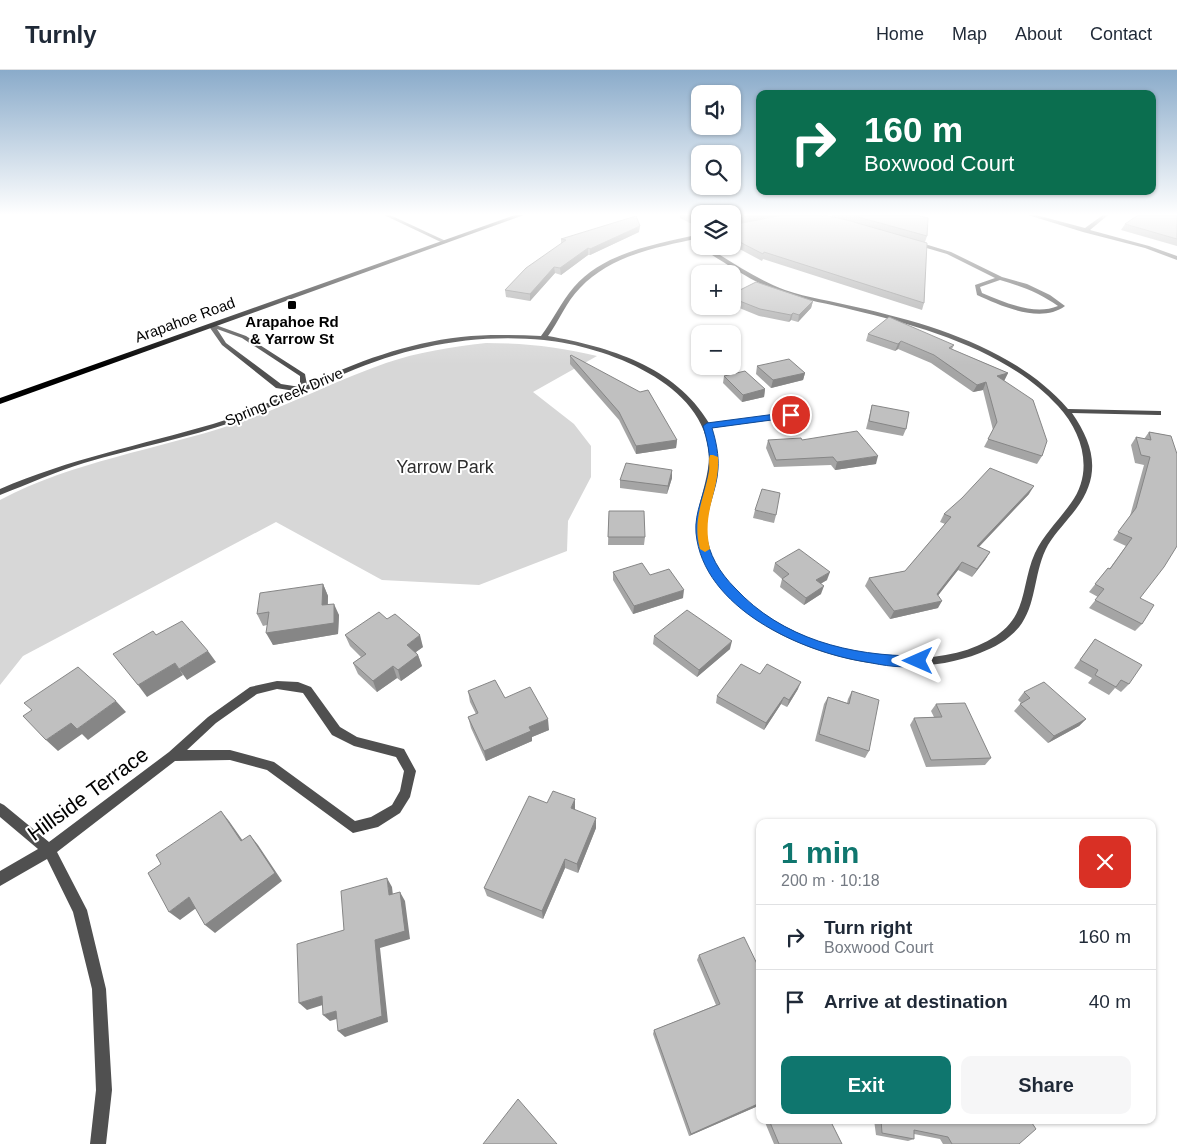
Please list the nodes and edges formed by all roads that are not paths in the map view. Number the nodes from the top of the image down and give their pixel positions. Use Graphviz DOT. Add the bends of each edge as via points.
graph roads {
  1 [pos="380,265"];
  2 [pos="606,265"];
  3 [pos="733,265"];
  4 [pos="974,265"];
  5 [pos="1000,278"];
  6 [pos="210,325"];
  7 [pos="543,338"];
  8 [pos="304,390"];
  9 [pos="0,400"];
  10 [pos="1067,411"];
  11 [pos="808,413"];
  12 [pos="1158,413"];
  13 [pos="707,426"];
  14 [pos="0,492"];
  15 [pos="173,756"];
  16 [pos="0,809"];
  17 [pos="49,850"];
  18 [pos="0,879"];
  19 [pos="98,1144"];
  1 -- 6 [label="main road, Arapahoe Road"];
  2 -- 7 [label="street" via="575,289"];
  3 -- 10 [label="street" via="786,292 918,324 977,346 1035,381"];
  4 -- 5 [label="street"];
  5 -- 5 [label="street" via="1024,285 1062,306 1054,312 1032,311 979,294 977,286"];
  6 -- 8 [label="street" via="224,344 279,386"];
  6 -- 8 [label="street" via="244,337 303,375"];
  6 -- 9 [label="main road, Arapahoe Road"];
  7 -- 8 [label="street, Spring Creek Drive" via="475,337 413,346 379,357"];
  7 -- 13 [label="street, Spring Creek Drive" via="588,346 644,368 671,384 692,404"];
  8 -- 14 [label="street, Spring Creek Drive" via="248,415 57,468"];
  10 -- 12 [label="street"];
  10 -- 13 [label="street" via="1082,434 1089,457 1087,480 1077,503 1045,542 1032,573 1023,612 1011,631 978,650 934,660 884,661 845,654 796,638 746,607 719,578 707,556 701,534 714,469"];
  11 -- 13 [label="street"];
  15 -- 15 [label="street, Hillside Terrace" via="212,720 254,690 277,685 307,690 336,731 354,741 400,754 410,771 406,793 396,809 373,824 353,827 270,766 230,755"];
  15 -- 17 [label="street, Hillside Terrace"];
  16 -- 17 [label="street"];
  17 -- 18 [label="street, Hillside Terrace"];
  17 -- 19 [label="street" via="80,910 99,989 104,1090"];
}
